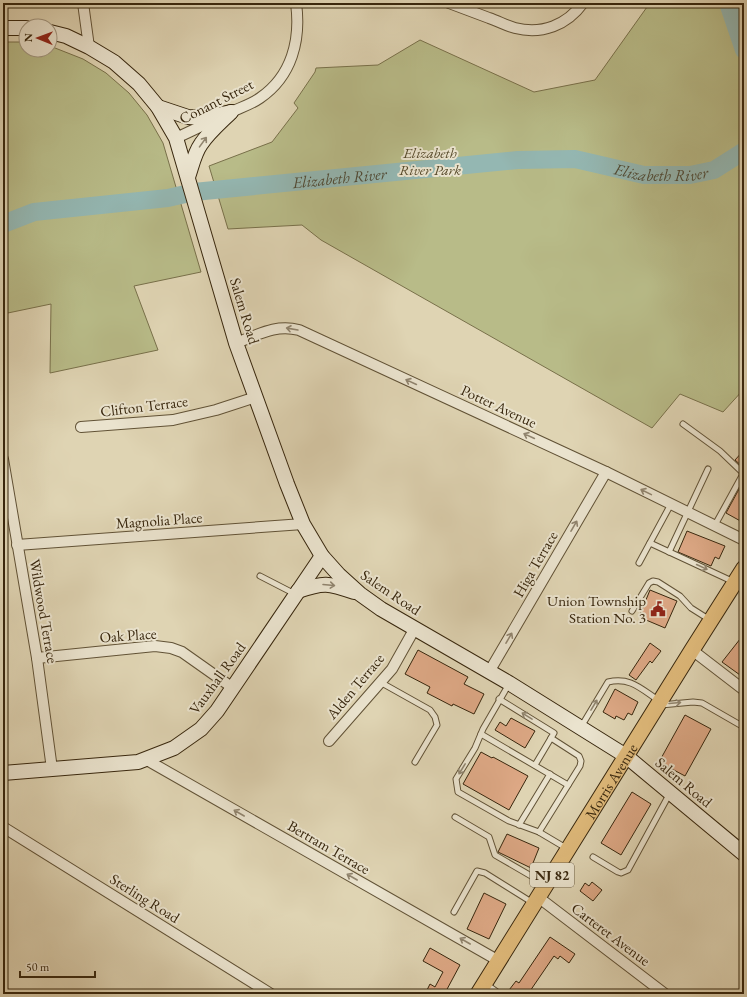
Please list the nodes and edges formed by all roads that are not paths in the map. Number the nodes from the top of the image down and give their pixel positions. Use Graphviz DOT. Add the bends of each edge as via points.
graph roads {
  1 [pos="83,3"];
  2 [pos="296,3"];
  3 [pos="449,3"];
  4 [pos="583,3"];
  5 [pos="3,28"];
  6 [pos="18,28"];
  7 [pos="58,34"];
  8 [pos="89,47"];
  9 [pos="158,107"];
  10 [pos="231,112"];
  11 [pos="176,138"];
  12 [pos="188,177"];
  13 [pos="236,343"];
  14 [pos="256,397"];
  15 [pos="683,424"];
  16 [pos="81,428"];
  17 [pos="3,458"];
  18 [pos="708,469"];
  19 [pos="606,472"];
  20 [pos="744,474"];
  21 [pos="671,504"];
  22 [pos="688,512"];
  23 [pos="304,524"];
  24 [pos="715,525"];
  25 [pos="744,540"];
  26 [pos="650,542"];
  27 [pos="17,545"];
  28 [pos="669,552"];
  29 [pos="322,556"];
  30 [pos="639,563"];
  31 [pos="744,568"];
  32 [pos="260,576"];
  33 [pos="734,583"];
  34 [pos="297,593"];
  35 [pos="360,594"];
  36 [pos="632,611"];
  37 [pos="711,621"];
  38 [pos="415,628"];
  39 [pos="692,650"];
  40 [pos="37,658"];
  41 [pos="489,672"];
  42 [pos="380,682"];
  43 [pos="509,683"];
  44 [pos="233,688"];
  45 [pos="744,690"];
  46 [pos="499,699"];
  47 [pos="659,703"];
  48 [pos="744,724"];
  49 [pos="580,727"];
  50 [pos="481,734"];
  51 [pos="553,736"];
  52 [pos="329,742"];
  53 [pos="626,756"];
  54 [pos="144,759"];
  55 [pos="415,762"];
  56 [pos="535,765"];
  57 [pos="52,769"];
  58 [pos="3,773"];
  59 [pos="550,774"];
  60 [pos="568,785"];
  61 [pos="671,792"];
  62 [pos="455,817"];
  63 [pos="519,825"];
  64 [pos="3,827"];
  65 [pos="539,832"];
  66 [pos="568,849"];
  67 [pos="744,854"];
  68 [pos="593,857"];
  69 [pos="539,895"];
  70 [pos="454,912"];
  71 [pos="499,961"];
  72 [pos="482,989"];
  73 [pos="271,994"];
  74 [pos="500,994"];
  75 [pos="665,994"];
  1 -- 8 [label="street"];
  2 -- 10 [label="street, Conant Street" via="298,32 288,67 281,78 260,98"];
  3 -- 4 [label="street" via="514,28 540,30 563,22"];
  5 -- 6 [label="street"];
  7 -- 8 [label="street, Salem Road"];
  8 -- 9 [label="street, Salem Road" via="114,62 139,84"];
  9 -- 10 [label="street" via="203,118"];
  9 -- 11 [label="street, Salem Road"];
  10 -- 11 [label="street, Conant Street"];
  12 -- 10 [label="street, one-way" via="200,145"];
  11 -- 12 [label="street, Salem Road"];
  12 -- 13 [label="street, Salem Road"];
  13 -- 14 [label="street, Salem Road"];
  19 -- 13 [label="street, Potter Avenue, one-way" via="299,330 288,327 276,328"];
  14 -- 16 [label="street, Clifton Terrace" via="173,420"];
  14 -- 23 [label="street, Salem Road"];
  15 -- 20 [label="lane" via="720,451"];
  17 -- 27 [label="street, Wildwood Terrace"];
  18 -- 22 [label="lane"];
  21 -- 19 [label="street, Potter Avenue, one-way"];
  41 -- 19 [label="street, Higa Terrace, one-way"];
  20 -- 24 [label="lane"];
  21 -- 22 [label="street, Potter Avenue"];
  21 -- 26 [label="lane"];
  22 -- 24 [label="street, Potter Avenue"];
  22 -- 28 [label="lane"];
  23 -- 27 [label="street, Magnolia Place"];
  23 -- 29 [label="street, Salem Road"];
  24 -- 25 [label="street, Potter Avenue"];
  26 -- 28 [label="lane"];
  26 -- 30 [label="lane"];
  27 -- 40 [label="street, Wildwood Terrace"];
  28 -- 33 [label="lane, one-way"];
  29 -- 34 [label="street, Vauxhall Road"];
  29 -- 35 [label="street, Salem Road"];
  31 -- 33 [label="main road, Morris Avenue / NJ 82"];
  32 -- 34 [label="lane"];
  33 -- 37 [label="main road, Morris Avenue / NJ 82"];
  34 -- 35 [label="street, one-way" via="315,585 331,584"];
  34 -- 44 [label="street, Vauxhall Road"];
  35 -- 38 [label="street, Salem Road"];
  36 -- 37 [label="lane" via="649,583 653,581 680,596 691,608"];
  37 -- 39 [label="main road, Morris Avenue / NJ 82"];
  38 -- 41 [label="street, Salem Road"];
  38 -- 42 [label="street, Alden Terrace" via="392,669"];
  39 -- 45 [label="street"];
  39 -- 47 [label="main road, Morris Avenue / NJ 82"];
  40 -- 44 [label="street, Oak Place" via="155,646 171,648 182,652"];
  40 -- 57 [label="street, Wildwood Terrace"];
  41 -- 43 [label="street, Salem Road"];
  42 -- 52 [label="street, Alden Terrace"];
  42 -- 55 [label="lane" via="430,710 435,717 437,724"];
  43 -- 46 [label="lane"];
  43 -- 49 [label="street, Salem Road"];
  44 -- 54 [label="street, Vauxhall Road" via="201,729 174,748"];
  46 -- 50 [label="lane"];
  51 -- 46 [label="lane, one-way"];
  47 -- 48 [label="lane, one-way" via="702,703 742,726"];
  49 -- 47 [label="lane, one-way" via="608,682 630,682"];
  47 -- 53 [label="main road, Morris Avenue / NJ 82"];
  49 -- 53 [label="street, Salem Road"];
  50 -- 56 [label="lane"];
  50 -- 63 [label="lane, one-way" via="456,779 458,792"];
  51 -- 56 [label="lane"];
  51 -- 60 [label="lane" via="579,756 581,761"];
  53 -- 61 [label="street, Salem Road"];
  53 -- 66 [label="main road, Morris Avenue / NJ 82"];
  54 -- 57 [label="street, Vauxhall Road" via="138,762"];
  71 -- 54 [label="street, Bertram Terrace, one-way"];
  56 -- 59 [label="lane"];
  57 -- 58 [label="street, Vauxhall Road"];
  59 -- 60 [label="lane"];
  59 -- 63 [label="lane"];
  60 -- 65 [label="lane"];
  61 -- 67 [label="street, Salem Road"];
  61 -- 68 [label="lane" via="628,870 618,872"];
  62 -- 69 [label="lane" via="489,836 495,854"];
  63 -- 65 [label="lane"];
  64 -- 73 [label="street, Sterling Road"];
  65 -- 66 [label="lane"];
  66 -- 69 [label="main road, Morris Avenue / NJ 82"];
  69 -- 70 [label="lane" via="476,871"];
  69 -- 71 [label="main road, Morris Avenue / NJ 82"];
  69 -- 75 [label="street, Carteret Avenue"];
  71 -- 72 [label="main road, Morris Avenue / NJ 82"];
  72 -- 74 [label="lane"];
}
